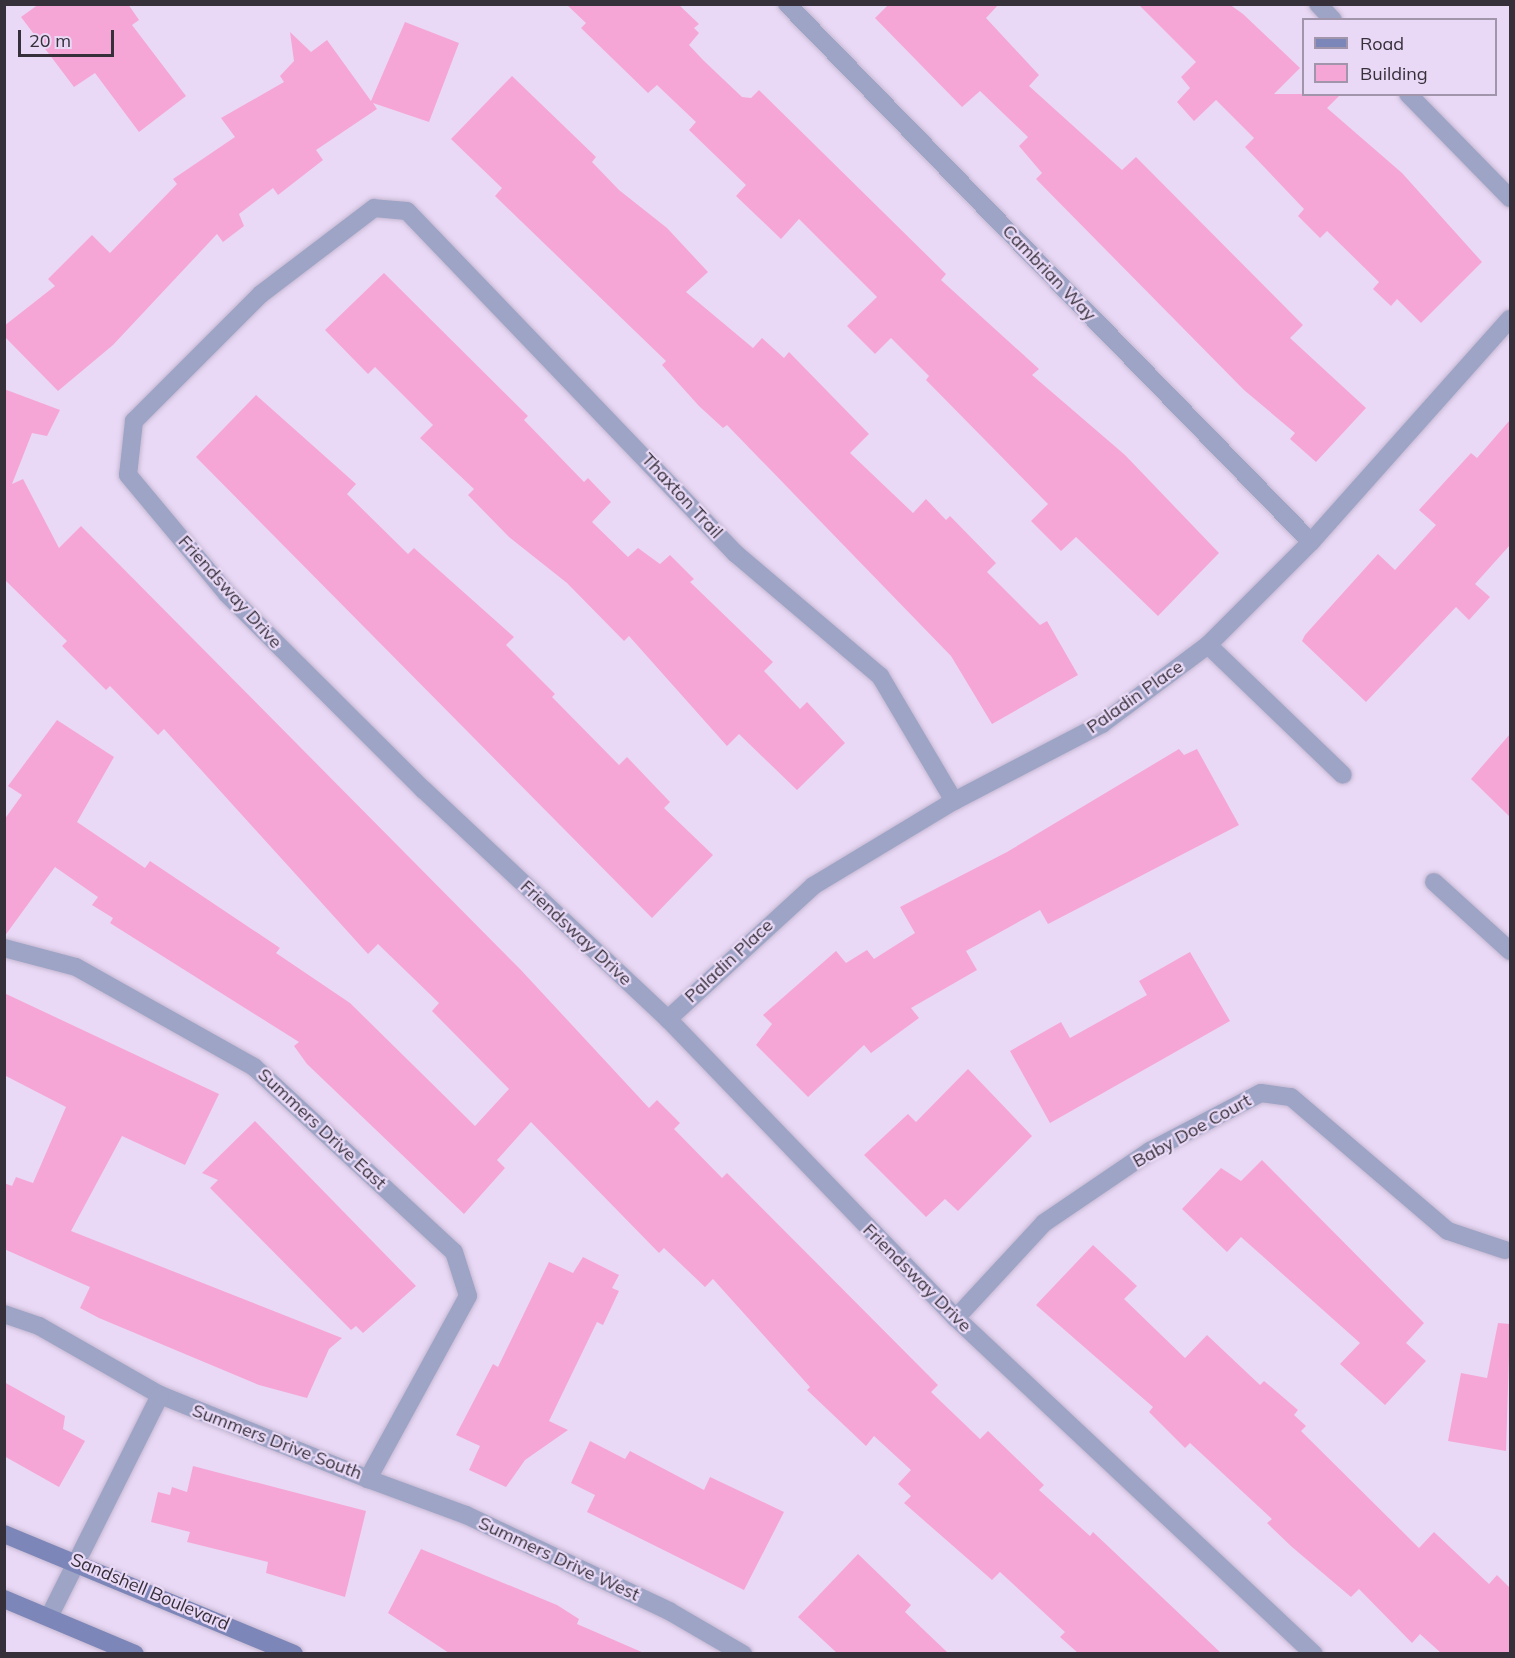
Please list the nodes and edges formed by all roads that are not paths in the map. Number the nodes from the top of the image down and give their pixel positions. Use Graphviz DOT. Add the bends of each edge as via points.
graph roads {
  1 [pos="787,4"];
  2 [pos="1318,4"];
  3 [pos="1331,18"];
  4 [pos="1410,96"];
  5 [pos="1510,198"];
  6 [pos="389,209"];
  7 [pos="1510,319"];
  8 [pos="1311,542"];
  9 [pos="1208,645"];
  10 [pos="1343,775"];
  11 [pos="954,801"];
  12 [pos="1434,882"];
  13 [pos="4,948"];
  14 [pos="1510,951"];
  15 [pos="668,1019"];
  16 [pos="1505,1250"];
  17 [pos="468,1296"];
  18 [pos="4,1314"];
  19 [pos="956,1318"];
  20 [pos="160,1395"];
  21 [pos="368,1479"];
  22 [pos="4,1534"];
  23 [pos="79,1561"];
  24 [pos="4,1599"];
  25 [pos="50,1616"];
  26 [pos="135,1653"];
  27 [pos="294,1653"];
  28 [pos="743,1653"];
  29 [pos="1314,1653"];
  1 -- 8 [label="street, Cambrian Way"];
  2 -- 3 [label="street"];
  4 -- 5 [label="street"];
  6 -- 11 [label="street, Thaxton Trail" via="407,211 736,554 880,676"];
  6 -- 15 [label="street, Friendsway Drive" via="374,208 261,294 134,421 128,475 227,594 424,790"];
  7 -- 8 [label="street, Paladin Place"];
  8 -- 9 [label="street, Paladin Place"];
  9 -- 10 [label="street"];
  9 -- 11 [label="street, Paladin Place" via="1102,724"];
  11 -- 15 [label="street, Paladin Place" via="813,886"];
  12 -- 14 [label="street"];
  13 -- 17 [label="street, Summers Drive East" via="76,967 254,1067 453,1252"];
  15 -- 19 [label="street, Friendsway Drive"];
  16 -- 19 [label="street, Baby Doe Court" via="1448,1231 1291,1097 1261,1093 1150,1151 1044,1223"];
  17 -- 21 [label="street, Summers Drive South"];
  18 -- 20 [label="street" via="39,1326"];
  19 -- 29 [label="street, Friendsway Drive"];
  20 -- 21 [label="street, Summers Drive South"];
  20 -- 23 [label="street"];
  21 -- 28 [label="street, Summers Drive West" via="466,1515 669,1611"];
  22 -- 23 [label="street, Sandshell Boulevard"];
  23 -- 25 [label="street"];
  23 -- 27 [label="street, Sandshell Boulevard"];
  24 -- 25 [label="street"];
  25 -- 26 [label="street"];
}
